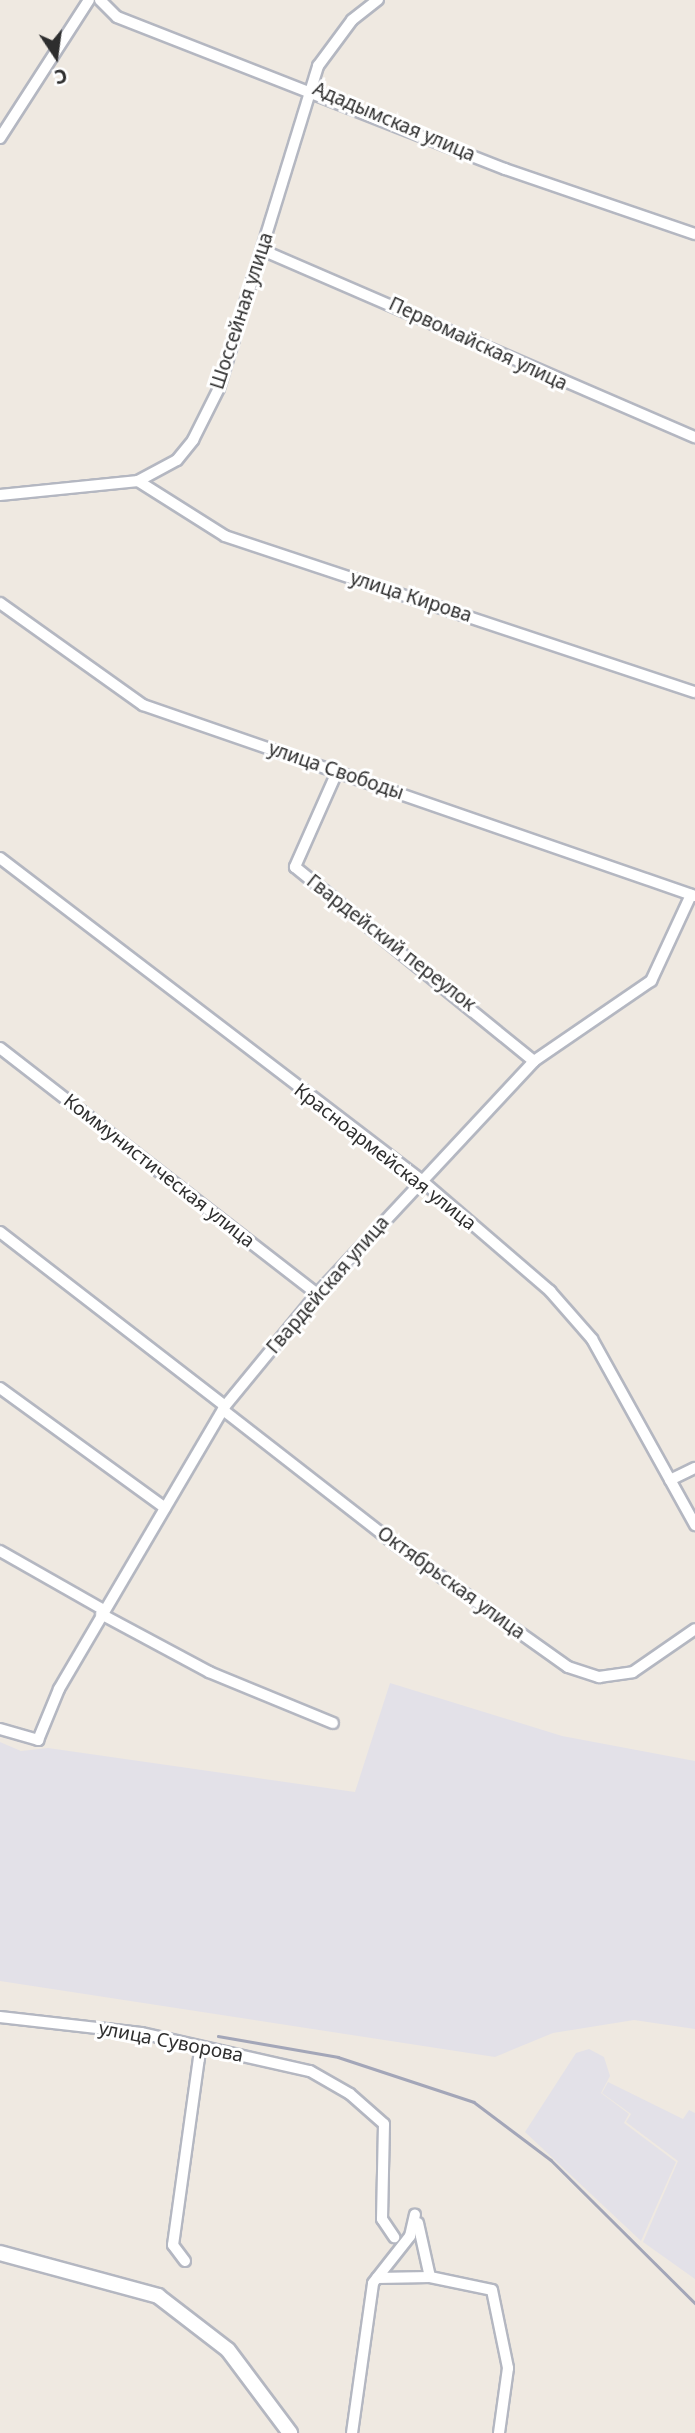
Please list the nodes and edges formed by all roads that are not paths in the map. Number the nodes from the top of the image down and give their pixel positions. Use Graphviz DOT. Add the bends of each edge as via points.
graph roads {
  1 [pos="89,0"];
  2 [pos="100,0"];
  3 [pos="378,0"];
  4 [pos="311,88"];
  5 [pos="0,138"];
  6 [pos="695,234"];
  7 [pos="262,250"];
  8 [pos="695,437"];
  9 [pos="138,481"];
  10 [pos="0,495"];
  11 [pos="0,603"];
  12 [pos="695,691"];
  13 [pos="337,772"];
  14 [pos="0,858"];
  15 [pos="693,895"];
  16 [pos="0,1048"];
  17 [pos="534,1061"];
  18 [pos="420,1179"];
  19 [pos="0,1232"];
  20 [pos="317,1294"];
  21 [pos="0,1388"];
  22 [pos="224,1408"];
  23 [pos="695,1468"];
  24 [pos="670,1480"];
  25 [pos="165,1508"];
  26 [pos="695,1525"];
  27 [pos="0,1550"];
  28 [pos="103,1612"];
  29 [pos="695,1629"];
  30 [pos="333,1723"];
  31 [pos="0,1729"];
  32 [pos="0,2017"];
  33 [pos="200,2050"];
  34 [pos="394,2237"];
  35 [pos="0,2253"];
  36 [pos="185,2261"];
  37 [pos="430,2277"];
  38 [pos="377,2278"];
  39 [pos="290,2433"];
  40 [pos="352,2433"];
  41 [pos="499,2433"];
  1 -- 5 [label="street"];
  2 -- 4 [label="street, Ададымская улица" via="117,17"];
  3 -- 4 [label="street, Шоссейная улица" via="332,42"];
  4 -- 6 [label="street, Ададымская улица" via="505,169"];
  4 -- 7 [label="street, Шоссейная улица"];
  7 -- 8 [label="street, Первомайская улица"];
  7 -- 9 [label="street, Шоссейная улица" via="219,388 193,440 177,460"];
  9 -- 10 [label="street, Шоссейная улица"];
  9 -- 12 [label="street, улица Кирова" via="225,536"];
  11 -- 13 [label="street, улица Свободы" via="143,705"];
  13 -- 15 [label="street, улица Свободы"];
  13 -- 17 [label="street, Гвардейский переулок" via="295,867"];
  14 -- 18 [label="street, Красноармейская улица"];
  15 -- 17 [label="street, Гвардейская улица" via="643,990"];
  16 -- 20 [label="street, Коммунистическая улица"];
  17 -- 18 [label="street, Гвардейская улица"];
  18 -- 20 [label="street, Гвардейская улица"];
  18 -- 24 [label="street, Красноармейская улица" via="580,1323"];
  19 -- 22 [label="street, Октябрьская улица"];
  20 -- 22 [label="street, Гвардейская улица"];
  21 -- 25 [label="street"];
  22 -- 25 [label="street, Гвардейская улица"];
  22 -- 29 [label="street, Октябрьская улица" via="395,1544 568,1667 600,1677 633,1672"];
  23 -- 24 [label="street"];
  24 -- 26 [label="street, Красноармейская улица"];
  25 -- 28 [label="street, Гвардейская улица"];
  27 -- 28 [label="street"];
  28 -- 30 [label="street" via="209,1672"];
  28 -- 31 [label="street, Гвардейская улица" via="38,1740"];
  32 -- 33 [label="street, улица Суворова" via="141,2033"];
  33 -- 34 [label="street, улица Суворова" via="310,2071 376,2115 387,2132 382,2219"];
  33 -- 36 [label="street" via="173,2245"];
  35 -- 39 [label="street" via="158,2296 228,2350"];
  37 -- 38 [label="street"];
  37 -- 38 [label="street" via="416,2219"];
  37 -- 41 [label="street" via="492,2290 508,2368"];
  38 -- 40 [label="street" via="366,2311"];
}
